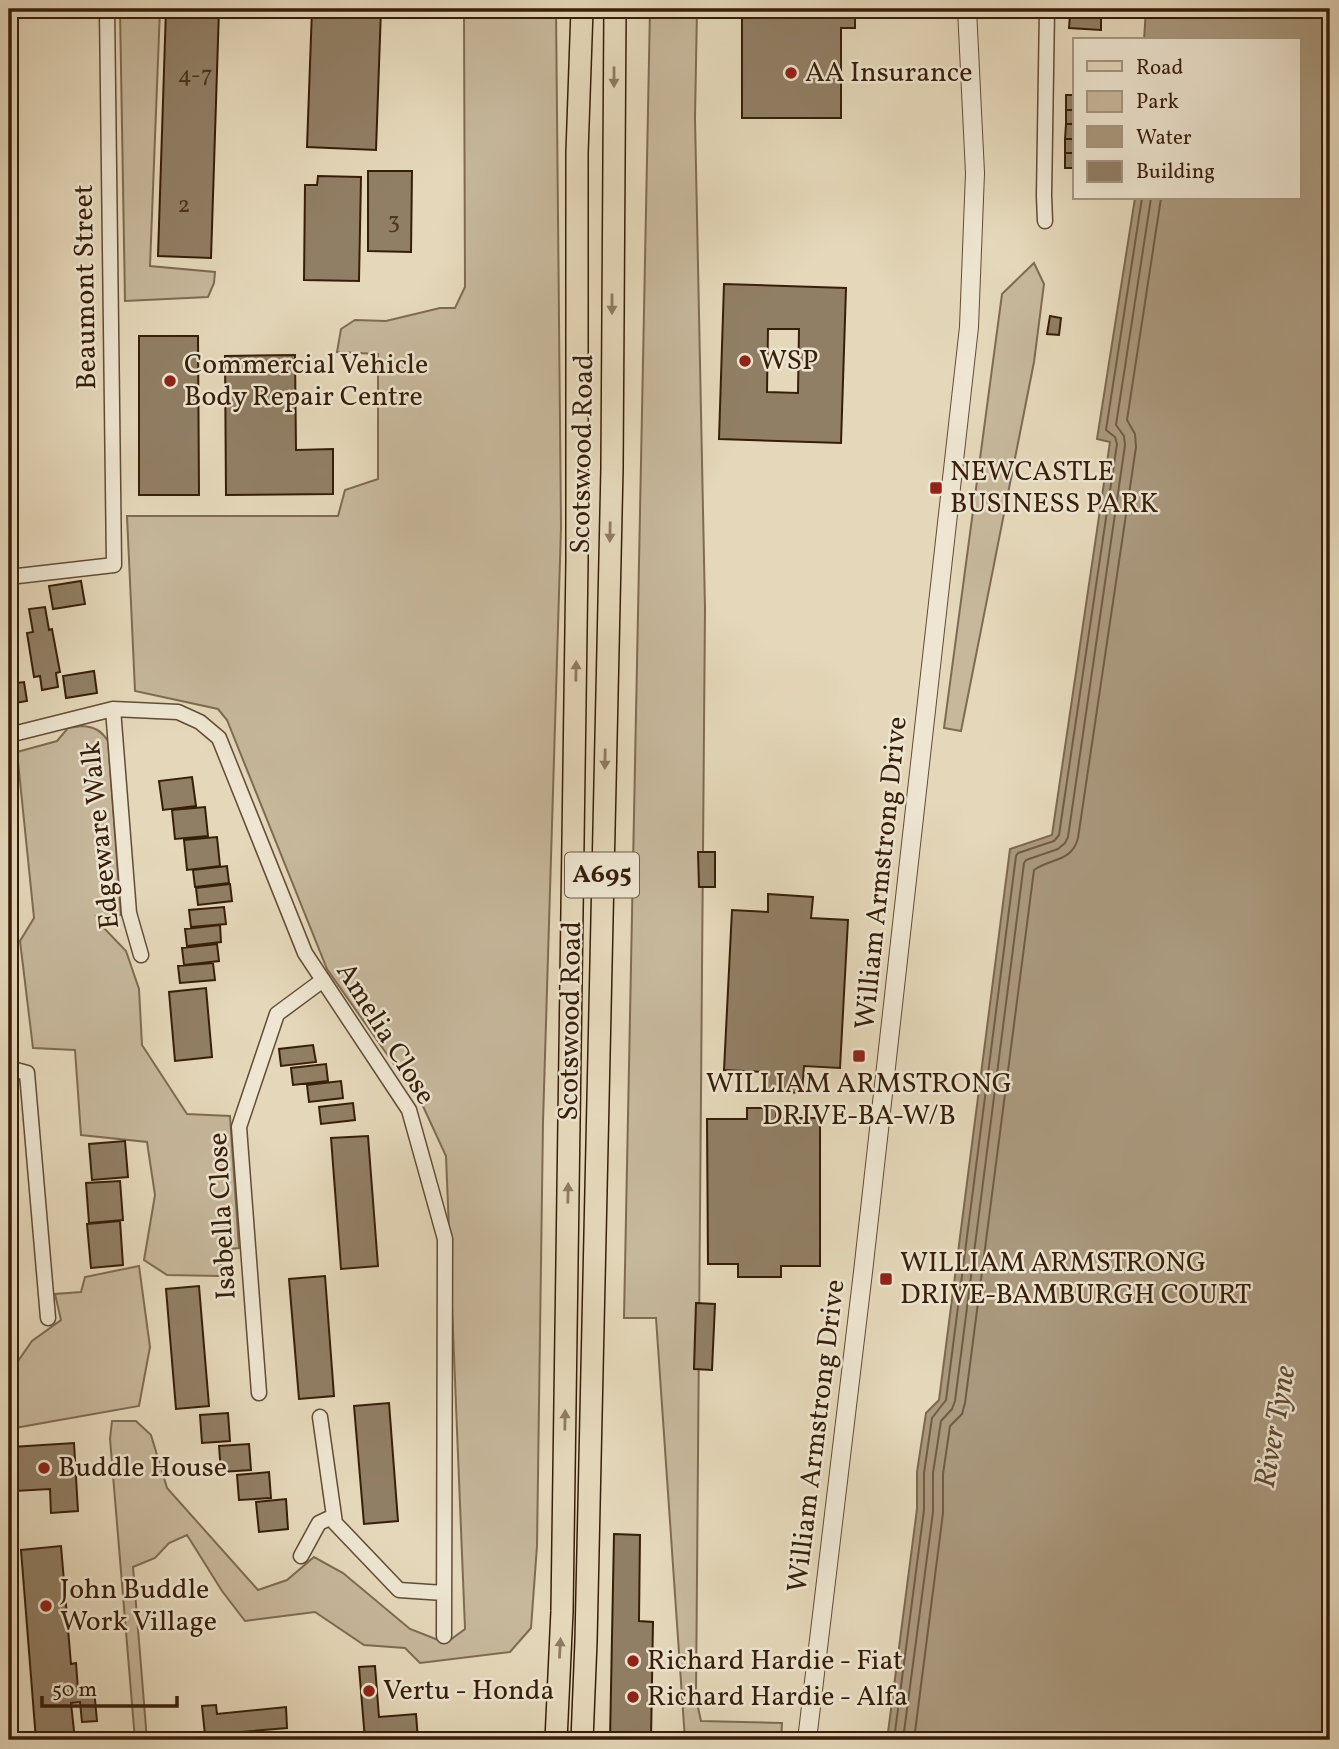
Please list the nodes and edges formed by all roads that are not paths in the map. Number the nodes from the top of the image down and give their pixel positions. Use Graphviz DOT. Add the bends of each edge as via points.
graph roads {
  1 [pos="107,9"];
  2 [pos="582,9"];
  3 [pos="615,9"];
  4 [pos="967,9"];
  5 [pos="1047,9"];
  6 [pos="1045,221"];
  7 [pos="9,578"];
  8 [pos="113,709"];
  9 [pos="9,735"];
  10 [pos="141,955"];
  11 [pos="323,980"];
  12 [pos="9,1068"];
  13 [pos="48,1318"];
  14 [pos="259,1393"];
  15 [pos="320,1417"];
  16 [pos="334,1516"];
  17 [pos="301,1556"];
  18 [pos="444,1593"];
  19 [pos="444,1636"];
  20 [pos="556,1740"];
  21 [pos="582,1740"];
  22 [pos="807,1740"];
  1 -- 7 [label="street, Beaumont Street" via="114,565"];
  20 -- 2 [label="main road, Scotswood Road / A695, one-way" via="562,1611"];
  3 -- 21 [label="main road, Scotswood Road / A695, one-way" via="612,468"];
  4 -- 22 [label="street, William Armstrong Drive" via="975,173 969,327"];
  5 -- 6 [label="street"];
  8 -- 9 [label="street, Amelia Close"];
  8 -- 10 [label="street, Edgeware Walk" via="129,913"];
  8 -- 11 [label="street, Amelia Close" via="177,712 200,722 219,738 305,953"];
  11 -- 14 [label="street, Isabella Close" via="277,1014 239,1127"];
  11 -- 18 [label="street, Amelia Close" via="410,1110 444,1239"];
  12 -- 13 [label="street" via="27,1073"];
  15 -- 16 [label="street"];
  16 -- 17 [label="street" via="320,1523"];
  16 -- 18 [label="street" via="335,1524 399,1590"];
  18 -- 19 [label="street, Amelia Close"];
}
